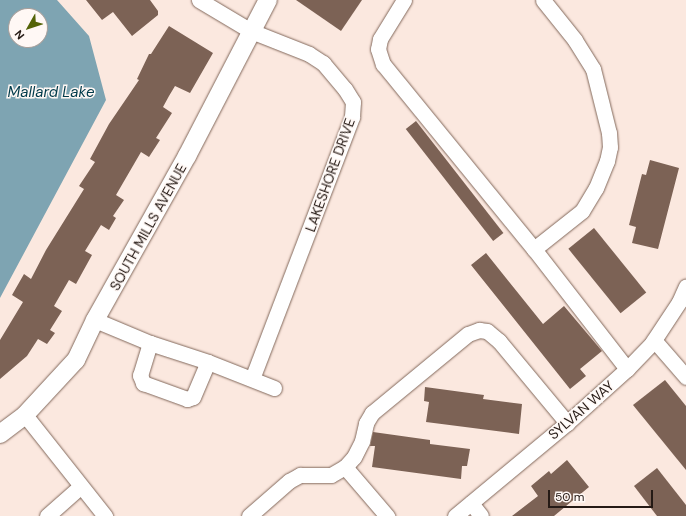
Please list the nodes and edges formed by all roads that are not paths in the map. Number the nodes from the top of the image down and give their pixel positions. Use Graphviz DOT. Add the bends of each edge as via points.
graph roads {
  1 [pos="200,0"];
  2 [pos="268,0"];
  3 [pos="404,0"];
  4 [pos="543,0"];
  5 [pos="251,31"];
  6 [pos="534,249"];
  7 [pos="686,286"];
  8 [pos="96,320"];
  9 [pos="654,340"];
  10 [pos="150,343"];
  11 [pos="208,362"];
  12 [pos="627,370"];
  13 [pos="686,377"];
  14 [pos="252,379"];
  15 [pos="274,388"];
  16 [pos="25,415"];
  17 [pos="567,424"];
  18 [pos="0,434"];
  19 [pos="346,467"];
  20 [pos="81,486"];
  21 [pos="471,503"];
  22 [pos="47,516"];
  23 [pos="105,516"];
  24 [pos="249,516"];
  25 [pos="386,516"];
  26 [pos="456,516"];
  27 [pos="481,516"];
  1 -- 5 [label="street, LAKESHORE DRIVE"];
  2 -- 5 [label="street, SOUTH MILLS AVENUE"];
  3 -- 6 [label="street" via="380,39 378,49 383,64"];
  4 -- 6 [label="street" via="593,69 609,133 610,147 608,161 582,211"];
  5 -- 8 [label="street, SOUTH MILLS AVENUE" via="187,156"];
  5 -- 14 [label="street, LAKESHORE DRIVE" via="309,54 323,63 353,102 323,195"];
  6 -- 12 [label="street"];
  7 -- 9 [label="street, SYLVAN WAY" via="679,302"];
  8 -- 10 [label="street"];
  8 -- 16 [label="street, SOUTH MILLS AVENUE" via="76,360"];
  9 -- 12 [label="street, SYLVAN WAY"];
  9 -- 13 [label="street"];
  10 -- 11 [label="street"];
  10 -- 11 [label="street" via="140,375 143,383 187,399 193,397"];
  11 -- 14 [label="street"];
  12 -- 17 [label="street, SYLVAN WAY"];
  14 -- 15 [label="street"];
  16 -- 18 [label="street, SOUTH MILLS AVENUE"];
  16 -- 20 [label="street"];
  17 -- 19 [label="street" via="499,341 487,331 479,330 468,334 372,413 366,423 362,441"];
  17 -- 21 [label="street, SYLVAN WAY"];
  19 -- 24 [label="street" via="331,475 300,475"];
  19 -- 25 [label="street"];
  20 -- 22 [label="street"];
  20 -- 23 [label="street"];
  21 -- 26 [label="street, SYLVAN WAY"];
  21 -- 27 [label="street"];
}
